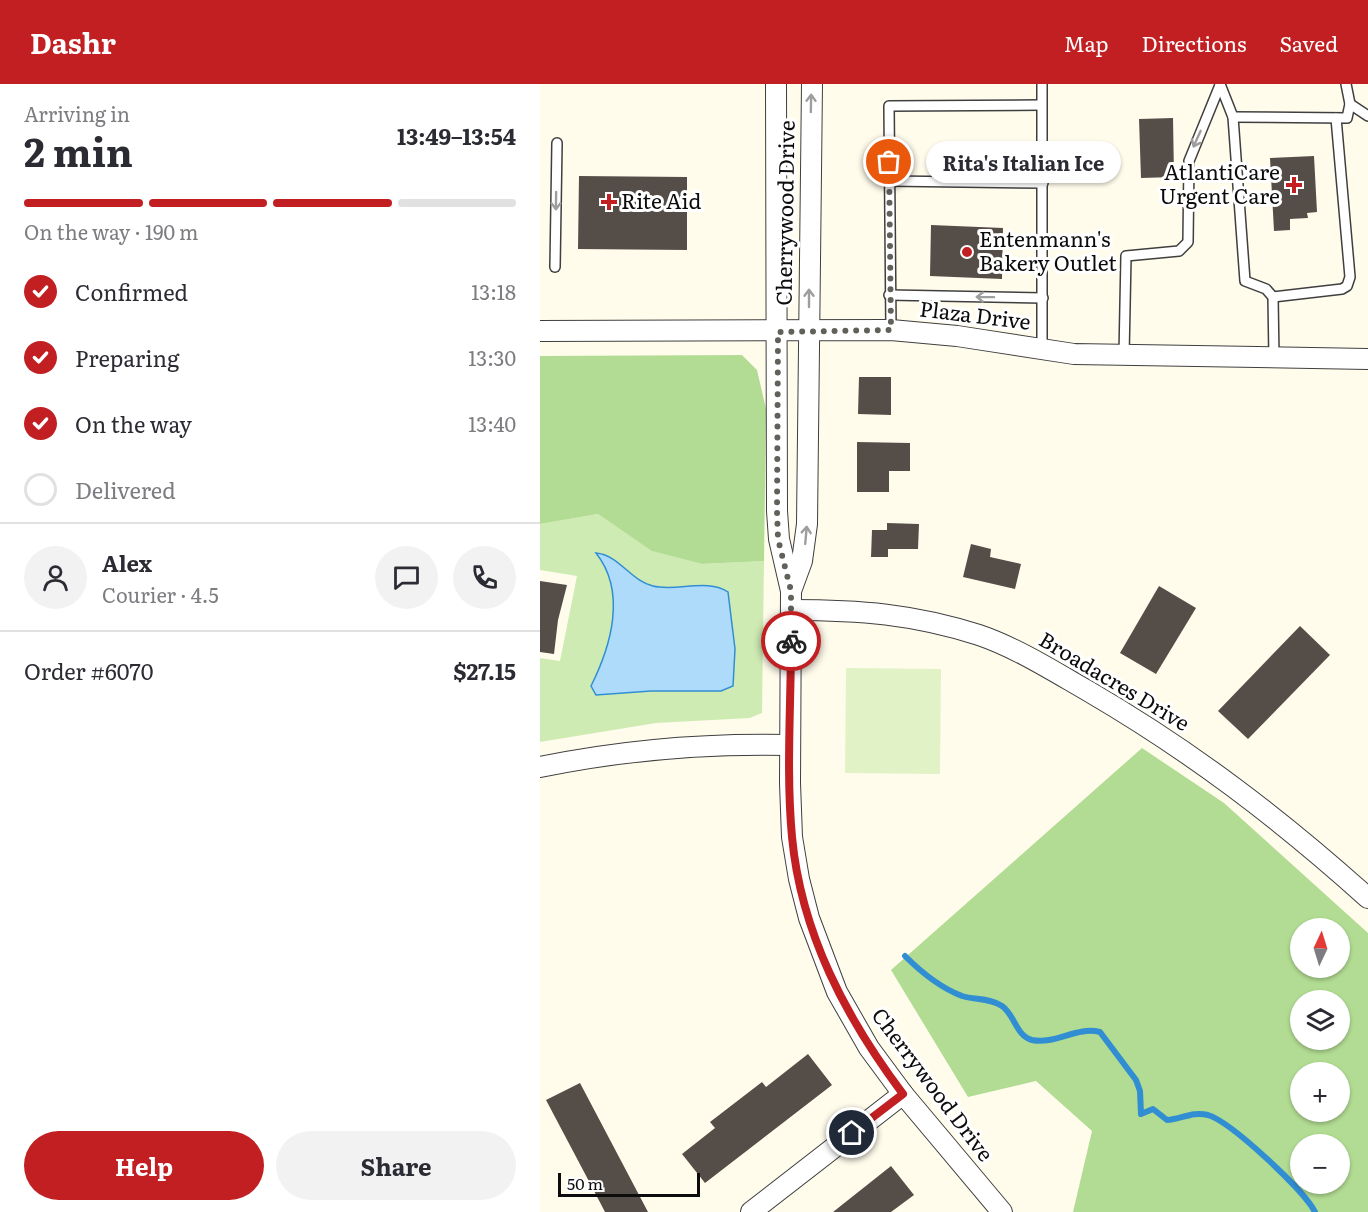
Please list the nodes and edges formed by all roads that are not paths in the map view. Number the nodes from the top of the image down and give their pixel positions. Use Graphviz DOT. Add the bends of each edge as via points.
graph roads {
  1 [pos="776,84"];
  2 [pos="812,84"];
  3 [pos="1042,84"];
  4 [pos="1346,84"];
  5 [pos="1220,85"];
  6 [pos="1350,104"];
  7 [pos="1041,105"];
  8 [pos="1368,116"];
  9 [pos="1233,117"];
  10 [pos="1336,118"];
  11 [pos="557,143"];
  12 [pos="889,181"];
  13 [pos="1043,183"];
  14 [pos="555,267"];
  15 [pos="889,295"];
  16 [pos="1273,297"];
  17 [pos="1043,298"];
  18 [pos="891,330"];
  19 [pos="540,331"];
  20 [pos="778,332"];
  21 [pos="809,332"];
  22 [pos="1042,349"];
  23 [pos="1124,356"];
  24 [pos="1274,358"];
  25 [pos="1368,360"];
  26 [pos="791,601"];
  27 [pos="790,745"];
  28 [pos="540,767"];
  29 [pos="1368,898"];
  30 [pos="903,1094"];
  31 [pos="751,1212"];
  32 [pos="1002,1212"];
  1 -- 20 [label="street, Cherrywood Drive"];
  21 -- 2 [label="street, Cherrywood Drive, one-way"];
  3 -- 7 [label="lane"];
  4 -- 6 [label="lane"];
  5 -- 9 [label="lane"];
  5 -- 23 [label="lane, one-way" via="1189,161 1188,242 1179,251 1126,256"];
  6 -- 8 [label="lane"];
  6 -- 10 [label="lane" via="1347,118"];
  7 -- 12 [label="lane" via="889,106"];
  7 -- 13 [label="lane"];
  9 -- 10 [label="lane"];
  9 -- 16 [label="lane" via="1245,281 1266,289"];
  10 -- 16 [label="lane" via="1350,277 1347,286 1342,290"];
  11 -- 14 [label="lane, one-way"];
  12 -- 13 [label="lane"];
  12 -- 15 [label="lane"];
  13 -- 17 [label="lane"];
  17 -- 15 [label="lane, one-way"];
  15 -- 18 [label="lane"];
  16 -- 24 [label="lane"];
  17 -- 22 [label="lane"];
  18 -- 21 [label="street, Plaza Drive"];
  18 -- 22 [label="street, Plaza Drive"];
  19 -- 20 [label="street, Plaza Drive"];
  20 -- 21 [label="street, Plaza Drive"];
  20 -- 26 [label="street, Cherrywood Drive" via="778,539"];
  26 -- 21 [label="street, Cherrywood Drive, one-way" via="807,524"];
  22 -- 23 [label="street, Plaza Drive"];
  23 -- 24 [label="street, Plaza Drive"];
  24 -- 25 [label="street, Plaza Drive"];
  26 -- 27 [label="street, Cherrywood Drive"];
  26 -- 29 [label="street, Broadacres Drive" via="890,613 950,627 1010,648 1197,759 1292,830"];
  27 -- 28 [label="street" via="675,746"];
  27 -- 30 [label="street, Cherrywood Drive" via="792,837 813,929 847,1012"];
  30 -- 31 [label="street"];
  30 -- 32 [label="street, Cherrywood Drive"];
}
